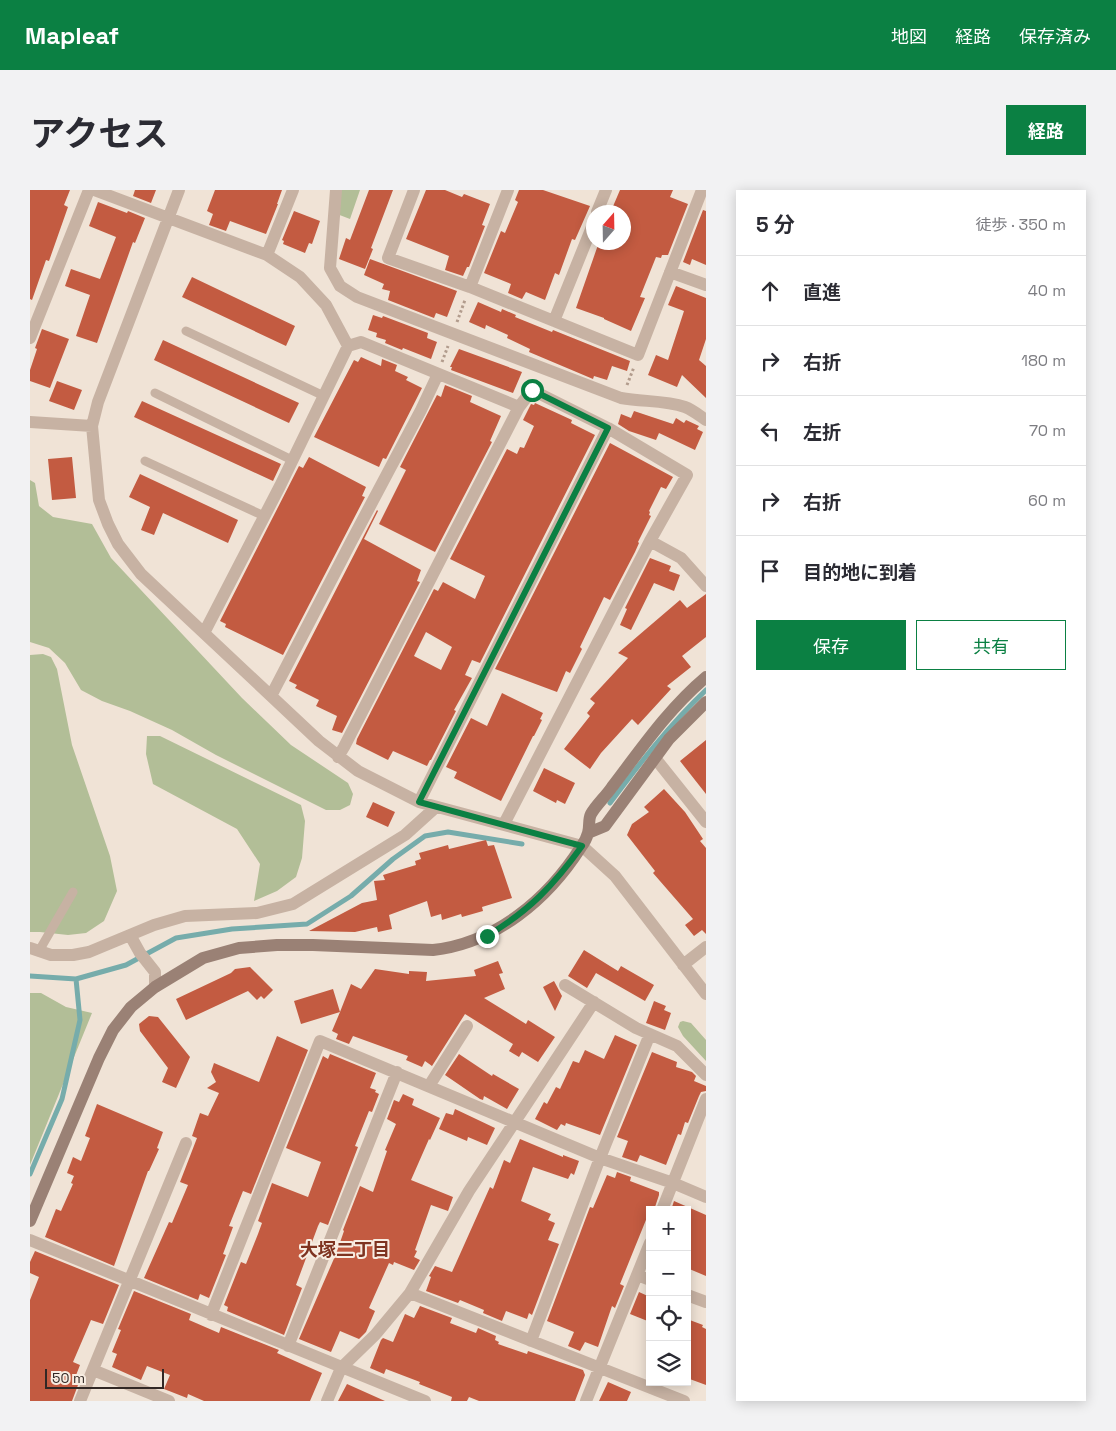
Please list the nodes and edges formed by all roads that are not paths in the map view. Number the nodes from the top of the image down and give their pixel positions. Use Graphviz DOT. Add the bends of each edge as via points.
graph roads {
  1 [pos="89,190"];
  2 [pos="94,190"];
  3 [pos="179,190"];
  4 [pos="293,190"];
  5 [pos="336,190"];
  6 [pos="414,190"];
  7 [pos="508,190"];
  8 [pos="606,190"];
  9 [pos="702,196"];
  10 [pos="600,205"];
  11 [pos="167,218"];
  12 [pos="586,242"];
  13 [pos="267,255"];
  14 [pos="670,272"];
  15 [pos="706,285"];
  16 [pos="470,287"];
  17 [pos="554,321"];
  18 [pos="186,331"];
  19 [pos="30,338"];
  20 [pos="348,346"];
  21 [pos="438,374"];
  22 [pos="155,393"];
  23 [pos="324,396"];
  24 [pos="519,407"];
  25 [pos="706,420"];
  26 [pos="30,422"];
  27 [pos="92,426"];
  28 [pos="608,428"];
  29 [pos="292,460"];
  30 [pos="145,461"];
  31 [pos="264,516"];
  32 [pos="650,541"];
  33 [pos="706,586"];
  34 [pos="204,633"];
  35 [pos="706,677"];
  36 [pos="271,696"];
  37 [pos="706,702"];
  38 [pos="338,757"];
  39 [pos="654,758"];
  40 [pos="419,802"];
  41 [pos="436,807"];
  42 [pos="706,822"];
  43 [pos="504,824"];
  44 [pos="588,833"];
  45 [pos="582,846"];
  46 [pos="73,892"];
  47 [pos="130,936"];
  48 [pos="706,947"];
  49 [pos="34,950"];
  50 [pos="683,965"];
  51 [pos="565,985"];
  52 [pos="155,988"];
  53 [pos="706,994"];
  54 [pos="594,1002"];
  55 [pos="467,1026"];
  56 [pos="650,1034"];
  57 [pos="397,1072"];
  58 [pos="706,1075"];
  59 [pos="429,1086"];
  60 [pos="706,1099"];
  61 [pos="514,1122"];
  62 [pos="186,1143"];
  63 [pos="600,1158"];
  64 [pos="673,1183"];
  65 [pos="706,1197"];
  66 [pos="664,1206"];
  67 [pos="30,1221"];
  68 [pos="30,1240"];
  69 [pos="647,1251"];
  70 [pos="637,1276"];
  71 [pos="646,1279"];
  72 [pos="128,1281"];
  73 [pos="410,1293"];
  74 [pos="690,1296"];
  75 [pos="706,1302"];
  76 [pos="212,1315"];
  77 [pos="531,1340"];
  78 [pos="288,1346"];
  79 [pos="341,1368"];
  80 [pos="600,1368"];
  81 [pos="93,1370"];
  82 [pos="80,1401"];
  83 [pos="169,1401"];
  84 [pos="327,1401"];
  85 [pos="424,1401"];
  86 [pos="586,1401"];
  87 [pos="684,1401"];
  1 -- 19 [label="street"];
  2 -- 11 [label="street"];
  3 -- 11 [label="street"];
  4 -- 13 [label="street"];
  5 -- 25 [label="street" via="330,268 340,286 357,297 622,398 687,407"];
  6 -- 16 [label="street" via="388,258"];
  7 -- 16 [label="street"];
  8 -- 10 [label="street"];
  9 -- 14 [label="street"];
  11 -- 13 [label="street"];
  11 -- 27 [label="street"];
  12 -- 17 [label="street"];
  13 -- 20 [label="street" via="300,277 326,305"];
  14 -- 15 [label="street"];
  14 -- 17 [label="street" via="638,355"];
  16 -- 17 [label="street"];
  18 -- 23 [label="lane"];
  20 -- 21 [label="street" via="361,342"];
  20 -- 23 [label="street"];
  21 -- 24 [label="street"];
  21 -- 36 [label="street"];
  22 -- 29 [label="lane"];
  23 -- 29 [label="street"];
  24 -- 28 [label="street" via="532,390"];
  24 -- 38 [label="street"];
  26 -- 27 [label="street"];
  27 -- 34 [label="street" via="99,500 118,544 141,574"];
  28 -- 32 [label="street" via="687,475"];
  28 -- 40 [label="street"];
  29 -- 31 [label="street"];
  30 -- 31 [label="lane"];
  31 -- 34 [label="street"];
  32 -- 33 [label="street" via="681,558"];
  32 -- 43 [label="street"];
  34 -- 36 [label="street"];
  35 -- 44 [label="street" via="687,694 643,746 590,815"];
  36 -- 38 [label="street"];
  37 -- 39 [label="street" via="684,722"];
  38 -- 40 [label="street" via="358,771"];
  39 -- 42 [label="street"];
  39 -- 44 [label="street" via="605,826"];
  40 -- 41 [label="street"];
  41 -- 43 [label="street"];
  41 -- 47 [label="street" via="405,835 293,904 257,913 185,916"];
  43 -- 45 [label="street"];
  44 -- 45 [label="street"];
  45 -- 50 [label="street" via="615,876"];
  45 -- 52 [label="street" via="528,908 487,936 452,948 304,945 239,948 203,958"];
  46 -- 49 [label="lane"];
  47 -- 49 [label="street" via="73,955 51,955"];
  47 -- 52 [label="street" via="155,972"];
  48 -- 50 [label="street"];
  50 -- 53 [label="street"];
  51 -- 54 [label="street"];
  52 -- 67 [label="street" via="132,1007 113,1030 98,1058"];
  54 -- 56 [label="street"];
  54 -- 61 [label="street"];
  55 -- 59 [label="street"];
  56 -- 58 [label="street" via="677,1046"];
  56 -- 63 [label="street"];
  57 -- 59 [label="street"];
  57 -- 76 [label="street" via="320,1041"];
  57 -- 78 [label="street"];
  59 -- 61 [label="street"];
  60 -- 64 [label="street"];
  61 -- 63 [label="street"];
  61 -- 73 [label="street" via="469,1191"];
  62 -- 72 [label="street"];
  63 -- 64 [label="street"];
  63 -- 77 [label="street"];
  64 -- 65 [label="street"];
  64 -- 66 [label="street"];
  68 -- 72 [label="street"];
  69 -- 70 [label="street"];
  70 -- 71 [label="street"];
  70 -- 80 [label="street"];
  72 -- 76 [label="street"];
  72 -- 81 [label="street"];
  73 -- 77 [label="street"];
  73 -- 79 [label="street" via="375,1336"];
  74 -- 75 [label="street"];
  76 -- 78 [label="street"];
  77 -- 80 [label="street"];
  78 -- 79 [label="street"];
  79 -- 84 [label="street"];
  79 -- 85 [label="street"];
  80 -- 86 [label="street"];
  80 -- 87 [label="street"];
  81 -- 82 [label="street"];
  81 -- 83 [label="street"];
}
